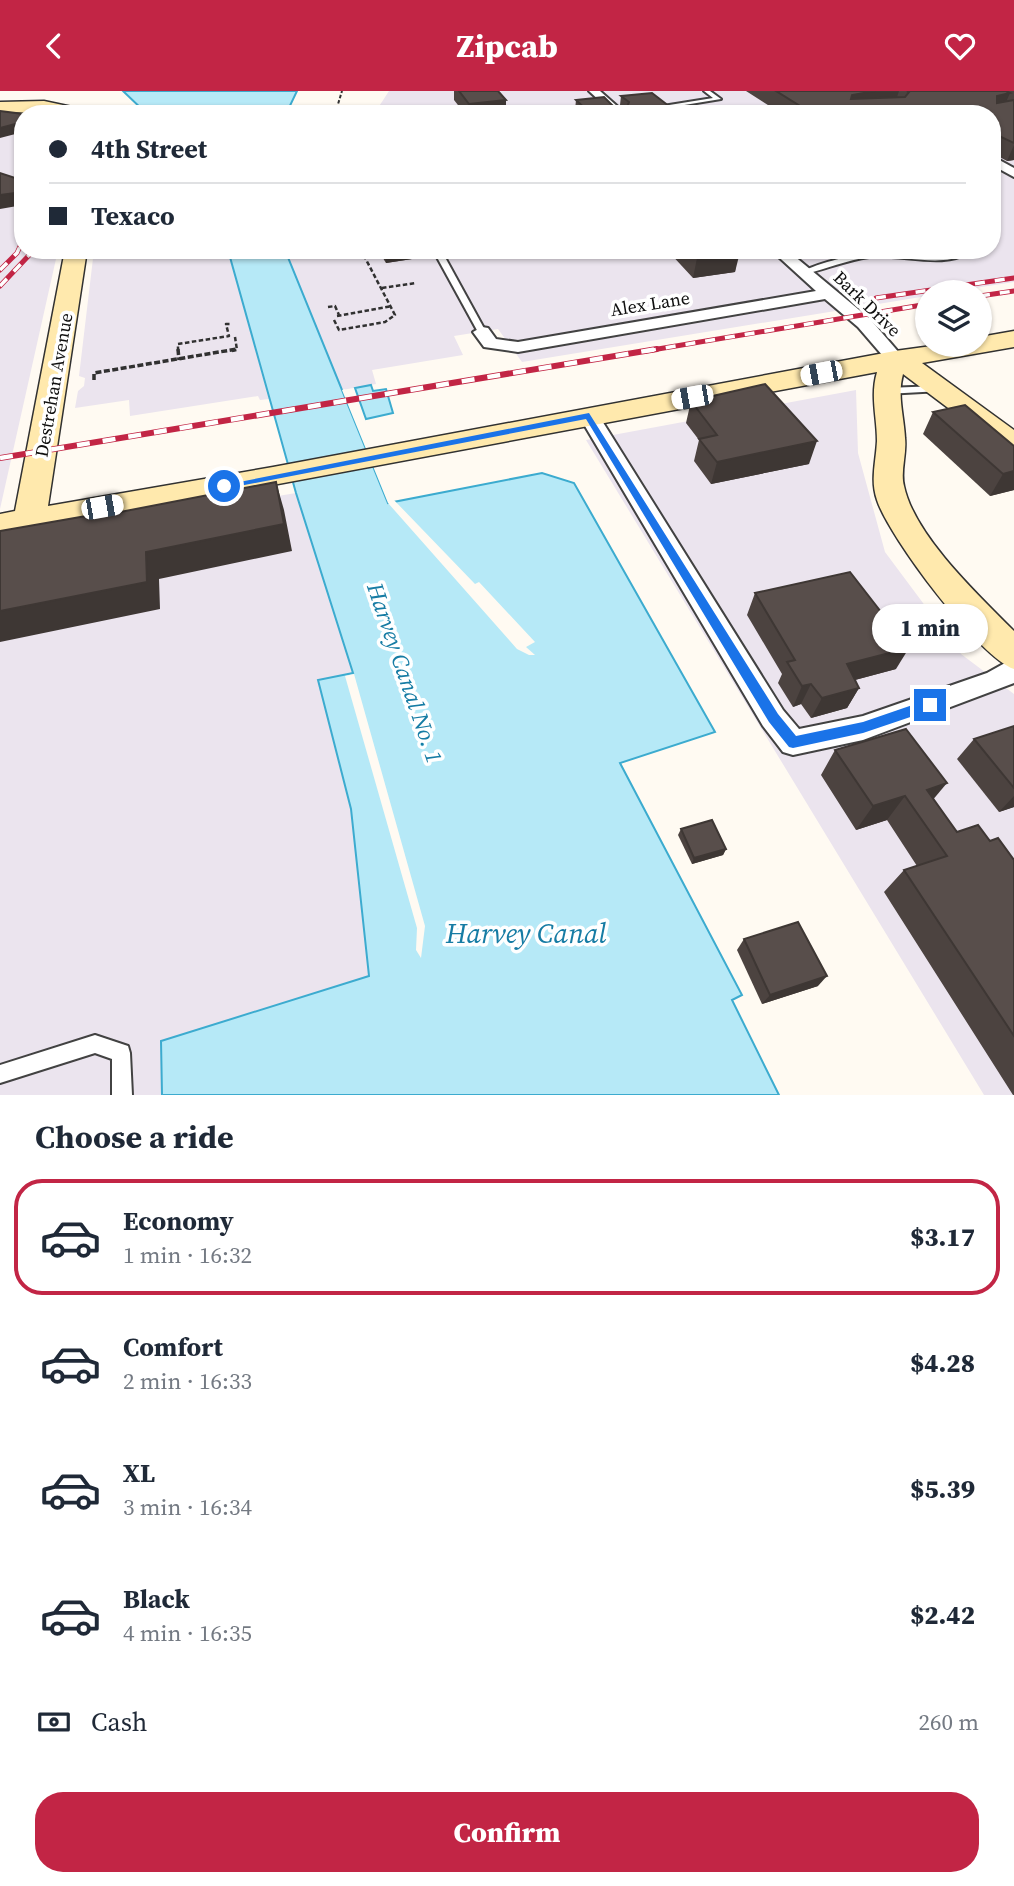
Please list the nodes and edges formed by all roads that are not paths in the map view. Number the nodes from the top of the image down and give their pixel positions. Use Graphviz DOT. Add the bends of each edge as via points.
graph roads {
  1 [pos="594,91"];
  2 [pos="706,91"];
  3 [pos="657,99"];
  4 [pos="610,105"];
  5 [pos="665,105"];
  6 [pos="673,105"];
  7 [pos="1001,161"];
  8 [pos="1014,175"];
  9 [pos="74,259"];
  10 [pos="442,259"];
  11 [pos="789,259"];
  12 [pos="855,259"];
  13 [pos="805,272"];
  14 [pos="830,293"];
  15 [pos="482,332"];
  16 [pos="1014,339"];
  17 [pos="992,343"];
  18 [pos="915,356"];
  19 [pos="895,359"];
  20 [pos="942,389"];
  21 [pos="886,391"];
  22 [pos="589,416"];
  23 [pos="1014,444"];
  24 [pos="15,522"];
  25 [pos="1014,654"];
  26 [pos="1014,669"];
  27 [pos="0,1075"];
  28 [pos="122,1095"];
  1 -- 4 [label="street"];
  2 -- 6 [label="lane" via="718,99"];
  3 -- 5 [label="lane"];
  7 -- 8 [label="street"];
  9 -- 24 [label="main road, Destrehan Avenue"];
  10 -- 15 [label="lane"];
  11 -- 13 [label="street, Bark Drive"];
  12 -- 13 [label="lane"];
  13 -- 14 [label="street, Bark Drive"];
  14 -- 15 [label="street, Alex Lane" via="518,347 490,343"];
  14 -- 19 [label="street, Bark Drive"];
  16 -- 17 [label="main road"];
  18 -- 19 [label="main road"];
  19 -- 20 [label="main road"];
  19 -- 21 [label="main road"];
  19 -- 22 [label="main road"];
  20 -- 21 [label="lane"];
  20 -- 23 [label="main road"];
  21 -- 25 [label="main road" via="891,444 888,485 895,510 973,614"];
  22 -- 24 [label="main road"];
  22 -- 26 [label="street" via="773,718 793,743 863,728 997,681"];
  27 -- 28 [label="lane" via="95,1044 121,1053"];
}
